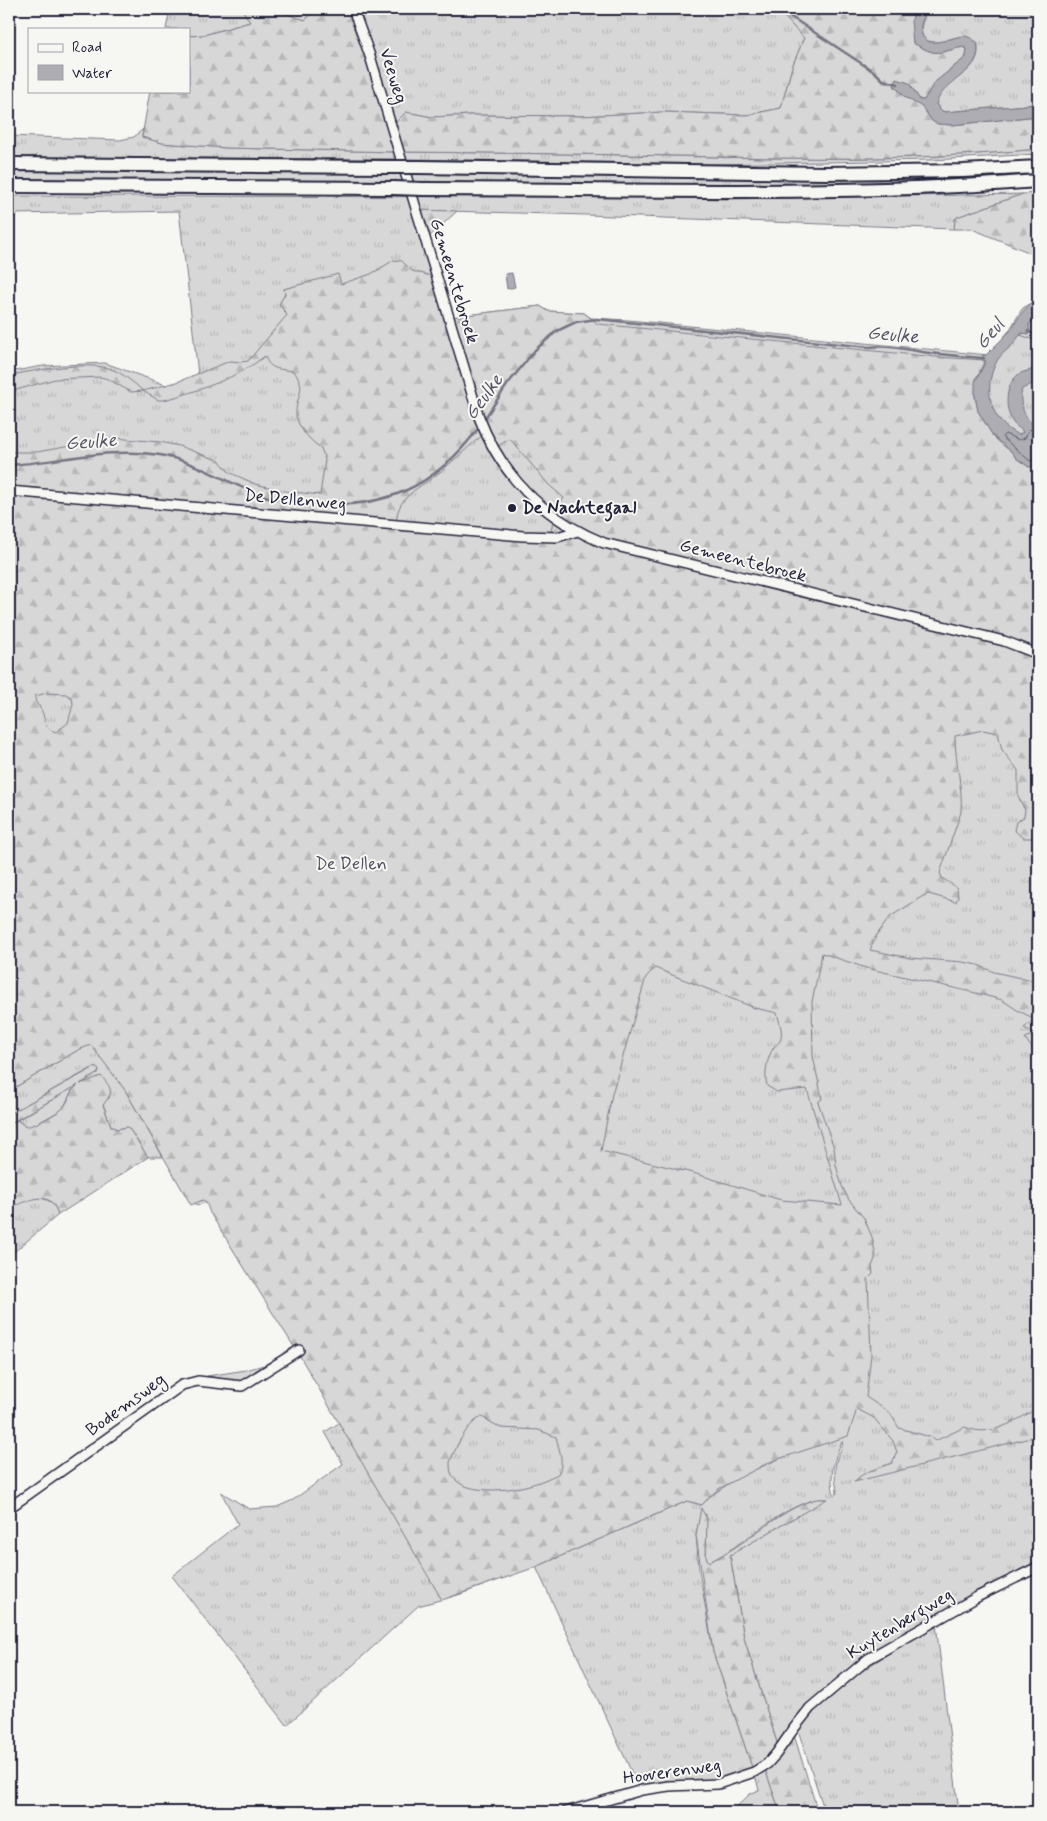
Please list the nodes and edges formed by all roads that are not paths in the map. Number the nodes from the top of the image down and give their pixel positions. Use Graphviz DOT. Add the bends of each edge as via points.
graph roads {
  1 [pos="353,9"];
  2 [pos="400,153"];
  3 [pos="9,164"];
  4 [pos="1038,167"];
  5 [pos="1038,181"];
  6 [pos="9,186"];
  7 [pos="9,491"];
  8 [pos="578,531"];
  9 [pos="1038,654"];
  10 [pos="299,1350"];
  11 [pos="9,1508"];
  12 [pos="1038,1567"];
  13 [pos="754,1772"];
  14 [pos="566,1812"];
  1 -- 2 [label="street, Veeweg"];
  2 -- 8 [label="street, Gemeentebroek" via="484,430 515,480 550,514"];
  3 -- 4 [label="highway, bridge" via="826,173 955,172"];
  5 -- 6 [label="highway, bridge" via="816,190"];
  7 -- 8 [label="street, De Dellenweg" via="524,536 557,537"];
  8 -- 9 [label="street, Gemeentebroek" via="616,546 1004,641"];
  10 -- 11 [label="street, Bodemsweg" via="242,1386 198,1380 182,1385"];
  12 -- 13 [label="street, Kuytenbergweg" via="979,1596 868,1659 810,1708 776,1754"];
  13 -- 14 [label="street, Hooverenweg" via="718,1784 642,1790"];
}
